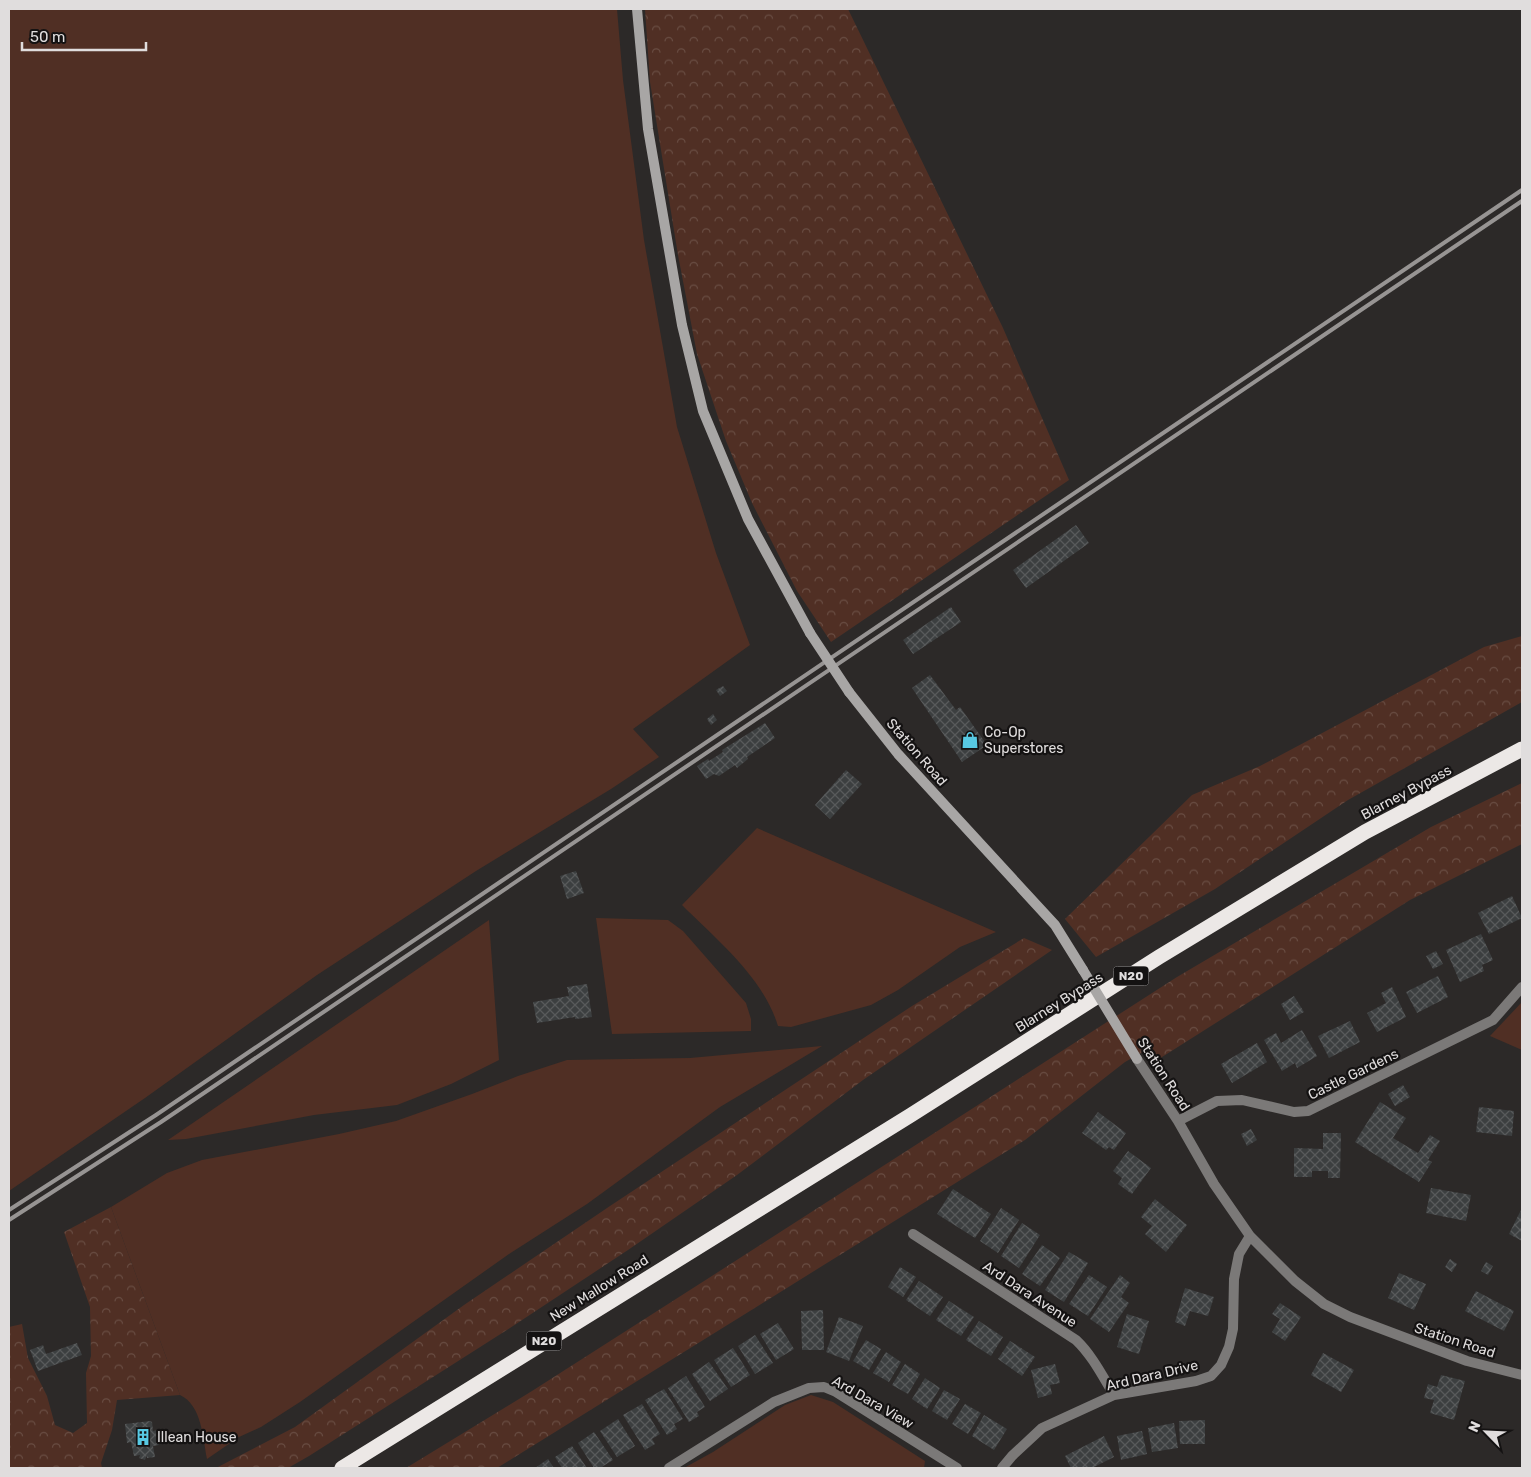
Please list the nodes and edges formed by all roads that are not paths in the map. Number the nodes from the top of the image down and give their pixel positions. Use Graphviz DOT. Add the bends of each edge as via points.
graph roads {
  1 [pos="637,9"];
  2 [pos="1522,749"];
  3 [pos="1522,987"];
  4 [pos="1178,1121"];
  5 [pos="747,1216"];
  6 [pos="913,1234"];
  7 [pos="1250,1236"];
  8 [pos="1522,1375"];
  9 [pos="1114,1395"];
  10 [pos="342,1468"];
  11 [pos="669,1468"];
  12 [pos="957,1468"];
  13 [pos="1002,1468"];
  1 -- 4 [label="street, Station Road, bridge" via="648,129 682,325 703,411 748,519 810,633 849,692 898,754 1055,925"];
  2 -- 5 [label="highway, Blarney Bypass / N20" via="1365,832"];
  3 -- 4 [label="street, Castle Gardens" via="1493,1020 1308,1111 1294,1112 1242,1100 1217,1101"];
  4 -- 7 [label="street, Station Road" via="1214,1184"];
  5 -- 10 [label="highway, New Mallow Road / N20"];
  6 -- 9 [label="street, Ard Dara Avenue" via="1076,1340"];
  7 -- 8 [label="street, Station Road" via="1295,1281 1324,1304 1467,1361"];
  7 -- 9 [label="street, Ard Dara Drive" via="1239,1254 1234,1279 1233,1329 1221,1365 1211,1376 1196,1381"];
  9 -- 13 [label="street, Ard Dara Drive" via="1042,1428"];
  11 -- 12 [label="street, Ard Dara View" via="774,1402 809,1388 824,1387"];
}
